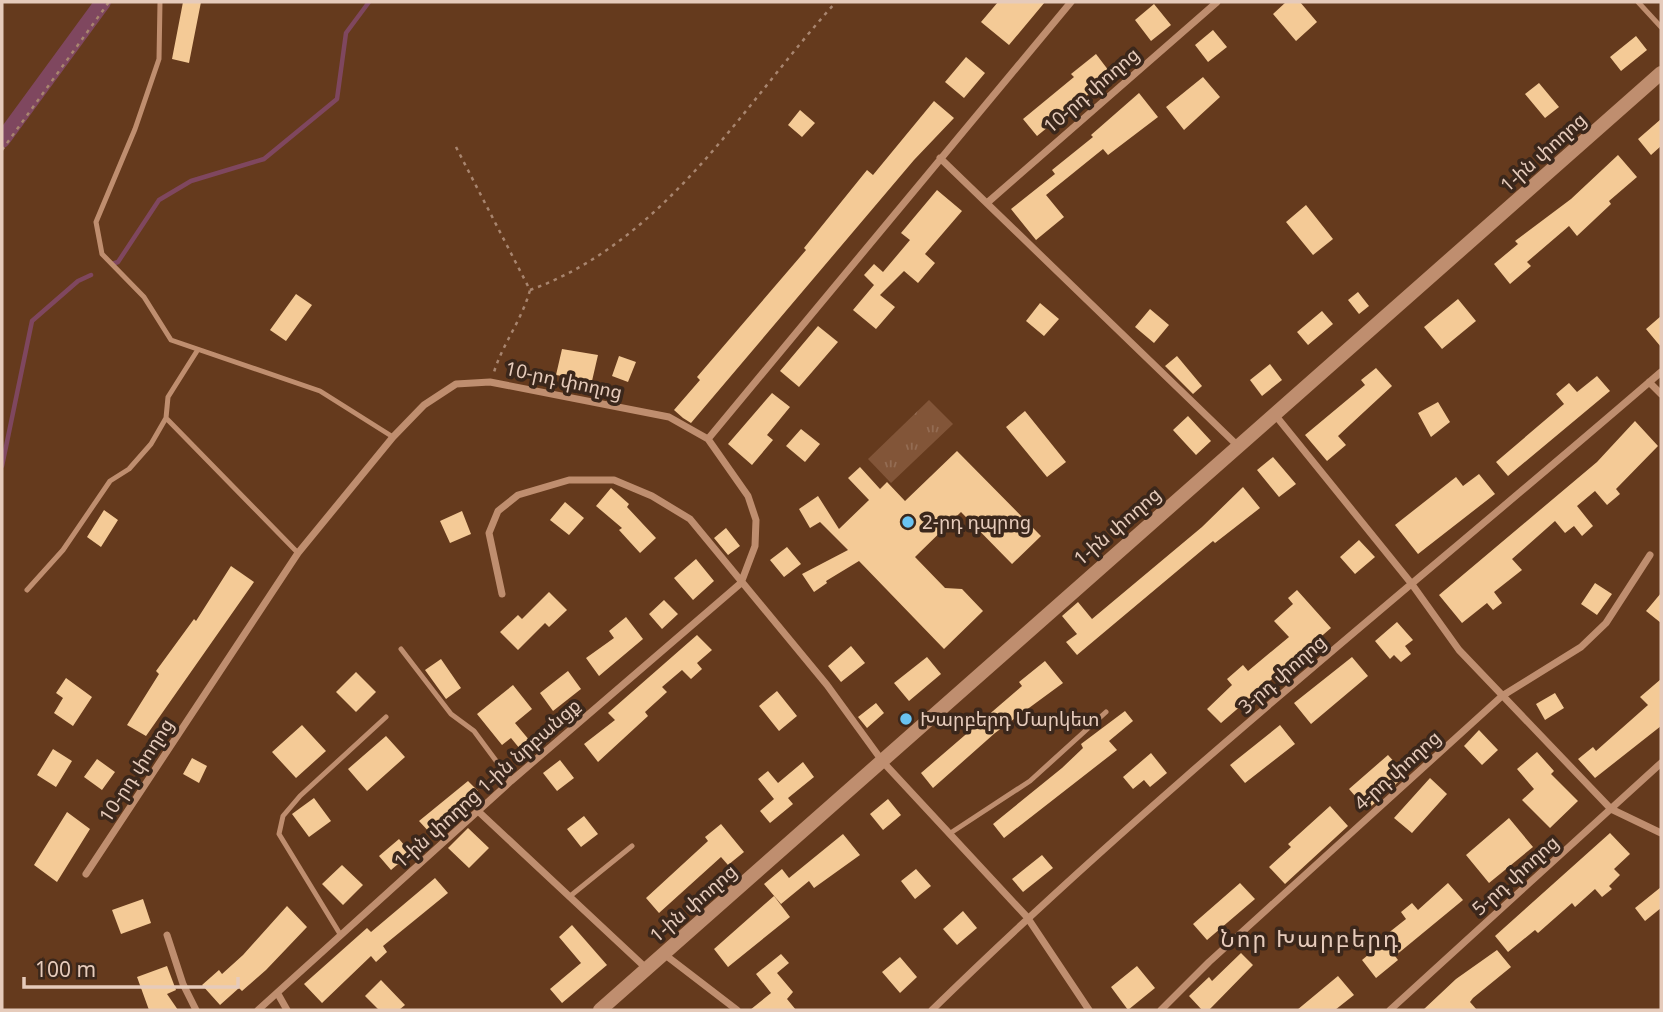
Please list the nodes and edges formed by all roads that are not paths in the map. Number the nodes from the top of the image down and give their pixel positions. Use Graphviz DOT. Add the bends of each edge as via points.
graph roads {
  1 [pos="160,2"];
  2 [pos="1071,2"];
  3 [pos="1217,2"];
  4 [pos="1638,2"];
  5 [pos="1661,27"];
  6 [pos="1661,73"];
  7 [pos="940,158"];
  8 [pos="987,203"];
  9 [pos="197,351"];
  10 [pos="1661,372"];
  11 [pos="1649,382"];
  12 [pos="1661,394"];
  13 [pos="1276,416"];
  14 [pos="166,418"];
  15 [pos="393,437"];
  16 [pos="708,439"];
  17 [pos="1238,446"];
  18 [pos="298,553"];
  19 [pos="1650,555"];
  20 [pos="741,583"];
  21 [pos="1411,583"];
  22 [pos="27,590"];
  23 [pos="502,594"];
  24 [pos="401,649"];
  25 [pos="1502,696"];
  26 [pos="1106,712"];
  27 [pos="386,717"];
  28 [pos="883,762"];
  29 [pos="1661,763"];
  30 [pos="511,781"];
  31 [pos="1611,809"];
  32 [pos="478,812"];
  33 [pos="1661,833"];
  34 [pos="949,834"];
  35 [pos="632,846"];
  36 [pos="86,874"];
  37 [pos="569,897"];
  38 [pos="1027,917"];
  39 [pos="340,934"];
  40 [pos="167,935"];
  41 [pos="664,954"];
  42 [pos="647,969"];
  43 [pos="278,994"];
  44 [pos="197,1010"];
  45 [pos="258,1010"];
  46 [pos="287,1010"];
  47 [pos="600,1010"];
  48 [pos="737,1010"];
  49 [pos="932,1010"];
  50 [pos="1089,1010"];
  51 [pos="1161,1010"];
  52 [pos="1390,1010"];
  1 -- 9 [label="lane" via="159,60 96,222 102,254 144,297 171,340"];
  2 -- 7 [label="street"];
  3 -- 8 [label="street, 10-րդ փողոց"];
  4 -- 5 [label="lane"];
  6 -- 13 [label="main road, 1-ին փողոց"];
  7 -- 8 [label="street"];
  7 -- 16 [label="street"];
  8 -- 17 [label="street"];
  9 -- 14 [label="lane" via="168,397"];
  9 -- 15 [label="lane" via="320,391"];
  10 -- 11 [label="street, 3-րդ փողոց"];
  11 -- 12 [label="street"];
  11 -- 21 [label="street, 3-րդ փողոց"];
  13 -- 17 [label="main road, 1-ին փողոց"];
  13 -- 21 [label="street"];
  14 -- 18 [label="lane"];
  14 -- 22 [label="lane" via="151,444 129,469 110,481 63,550"];
  15 -- 16 [label="street, 10-րդ փողոց" via="424,405 456,384 490,382 669,417"];
  15 -- 18 [label="street, 10-րդ փողոց"];
  16 -- 20 [label="street" via="748,496 756,520 755,545"];
  17 -- 28 [label="main road, 1-ին փողոց"];
  18 -- 36 [label="street, 10-րդ փողոց"];
  19 -- 25 [label="street, 4-րդ փողոց" via="1606,622 1581,647"];
  20 -- 23 [label="street" via="690,519 662,502 614,480 569,480 518,495 498,511 489,533"];
  20 -- 28 [label="street" via="827,685"];
  20 -- 30 [label="street, 1-ին փողոց 1-ին նրբանցք"];
  21 -- 25 [label="street" via="1459,650"];
  21 -- 38 [label="street, 3-րդ փողոց"];
  24 -- 30 [label="lane" via="451,714 474,731"];
  25 -- 31 [label="street"];
  25 -- 51 [label="street, 4-րդ փողոց"];
  26 -- 34 [label="lane" via="1030,780"];
  27 -- 39 [label="lane" via="283,816 279,835"];
  28 -- 34 [label="street"];
  28 -- 41 [label="main road, 1-ին փողոց"];
  29 -- 31 [label="street, 5-րդ փողոց"];
  30 -- 32 [label="street, 1-ին փողոց 1-ին նրբանցք"];
  31 -- 33 [label="street"];
  31 -- 52 [label="street, 5-րդ փողոց"];
  32 -- 37 [label="street"];
  32 -- 39 [label="street, 1-ին փողոց 1-ին նրբանցք"];
  34 -- 38 [label="street"];
  35 -- 37 [label="lane"];
  37 -- 42 [label="street"];
  38 -- 49 [label="street, 3-րդ փողոց"];
  38 -- 50 [label="street"];
  39 -- 43 [label="street, 1-ին փողոց 1-ին նրբանցք"];
  40 -- 44 [label="street"];
  41 -- 42 [label="main road, 1-ին փողոց"];
  41 -- 48 [label="street"];
  42 -- 47 [label="main road, 1-ին փողոց"];
  43 -- 45 [label="street, 1-ին փողոց 1-ին նրբանցք"];
  43 -- 46 [label="street"];
}
